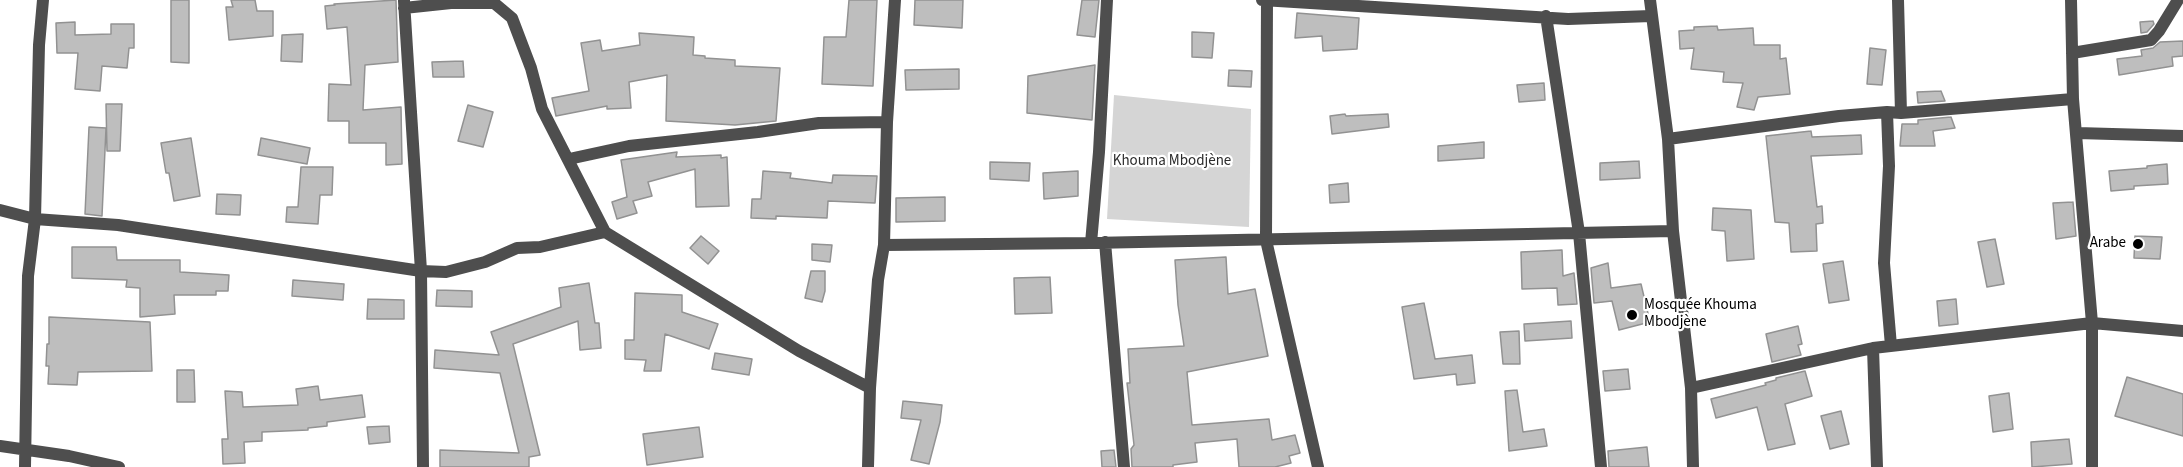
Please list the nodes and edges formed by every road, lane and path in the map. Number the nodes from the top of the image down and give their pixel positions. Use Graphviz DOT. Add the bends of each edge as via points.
graph roads {
  1 [pos="43,0"];
  2 [pos="895,0"];
  3 [pos="1107,0"];
  4 [pos="1265,0"];
  5 [pos="1650,0"];
  6 [pos="1898,0"];
  7 [pos="2071,0"];
  8 [pos="2178,0"];
  9 [pos="404,4"];
  10 [pos="1546,16"];
  11 [pos="1651,16"];
  12 [pos="2072,54"];
  13 [pos="2073,99"];
  14 [pos="1887,112"];
  15 [pos="1901,113"];
  16 [pos="887,122"];
  17 [pos="2077,133"];
  18 [pos="2183,136"];
  19 [pos="1668,139"];
  20 [pos="569,159"];
  21 [pos="0,210"];
  22 [pos="35,219"];
  23 [pos="1673,231"];
  24 [pos="605,232"];
  25 [pos="1579,233"];
  26 [pos="1266,240"];
  27 [pos="1105,242"];
  28 [pos="1090,243"];
  29 [pos="884,245"];
  30 [pos="421,271"];
  31 [pos="2092,322"];
  32 [pos="2183,331"];
  33 [pos="1891,346"];
  34 [pos="1874,348"];
  35 [pos="870,388"];
  36 [pos="1691,388"];
  37 [pos="0,446"];
  38 [pos="26,451"];
  39 [pos="25,467"];
  40 [pos="119,467"];
  41 [pos="423,467"];
  42 [pos="868,467"];
  43 [pos="1124,467"];
  44 [pos="1318,467"];
  45 [pos="1601,467"];
  46 [pos="1693,467"];
  47 [pos="1877,467"];
  48 [pos="2092,467"];
  1 -- 22 [label="street"];
  2 -- 16 [label="street"];
  3 -- 28 [label="street"];
  4 -- 10 [label="street"];
  4 -- 26 [label="street"];
  5 -- 11 [label="street"];
  6 -- 15 [label="street"];
  7 -- 12 [label="street"];
  8 -- 12 [label="street" via="2151,40"];
  9 -- 20 [label="street" via="494,3 512,18 542,109"];
  9 -- 30 [label="street"];
  10 -- 11 [label="street"];
  10 -- 25 [label="street"];
  11 -- 19 [label="street"];
  12 -- 13 [label="street"];
  13 -- 15 [label="street"];
  13 -- 17 [label="street"];
  14 -- 15 [label="street"];
  14 -- 19 [label="street"];
  14 -- 33 [label="street" via="1889,166 1884,263"];
  16 -- 20 [label="street" via="819,123 629,146"];
  16 -- 29 [label="street"];
  17 -- 18 [label="street"];
  17 -- 31 [label="street"];
  19 -- 23 [label="street"];
  20 -- 24 [label="street"];
  21 -- 22 [label="street"];
  22 -- 30 [label="street" via="118,225"];
  22 -- 38 [label="street" via="28,276"];
  23 -- 25 [label="street"];
  23 -- 36 [label="street"];
  24 -- 30 [label="street" via="540,247 517,248 485,262 446,272"];
  24 -- 35 [label="street" via="799,351"];
  25 -- 26 [label="street"];
  25 -- 45 [label="street"];
  26 -- 27 [label="street"];
  26 -- 44 [label="street"];
  27 -- 28 [label="street"];
  27 -- 43 [label="street"];
  28 -- 29 [label="street"];
  29 -- 35 [label="street"];
  30 -- 41 [label="street"];
  31 -- 32 [label="street"];
  31 -- 33 [label="street"];
  31 -- 48 [label="street"];
  33 -- 34 [label="street"];
  34 -- 36 [label="street"];
  34 -- 47 [label="street"];
  35 -- 42 [label="street"];
  36 -- 46 [label="street"];
  37 -- 38 [label="street"];
  38 -- 39 [label="street"];
  38 -- 40 [label="street"];
}
